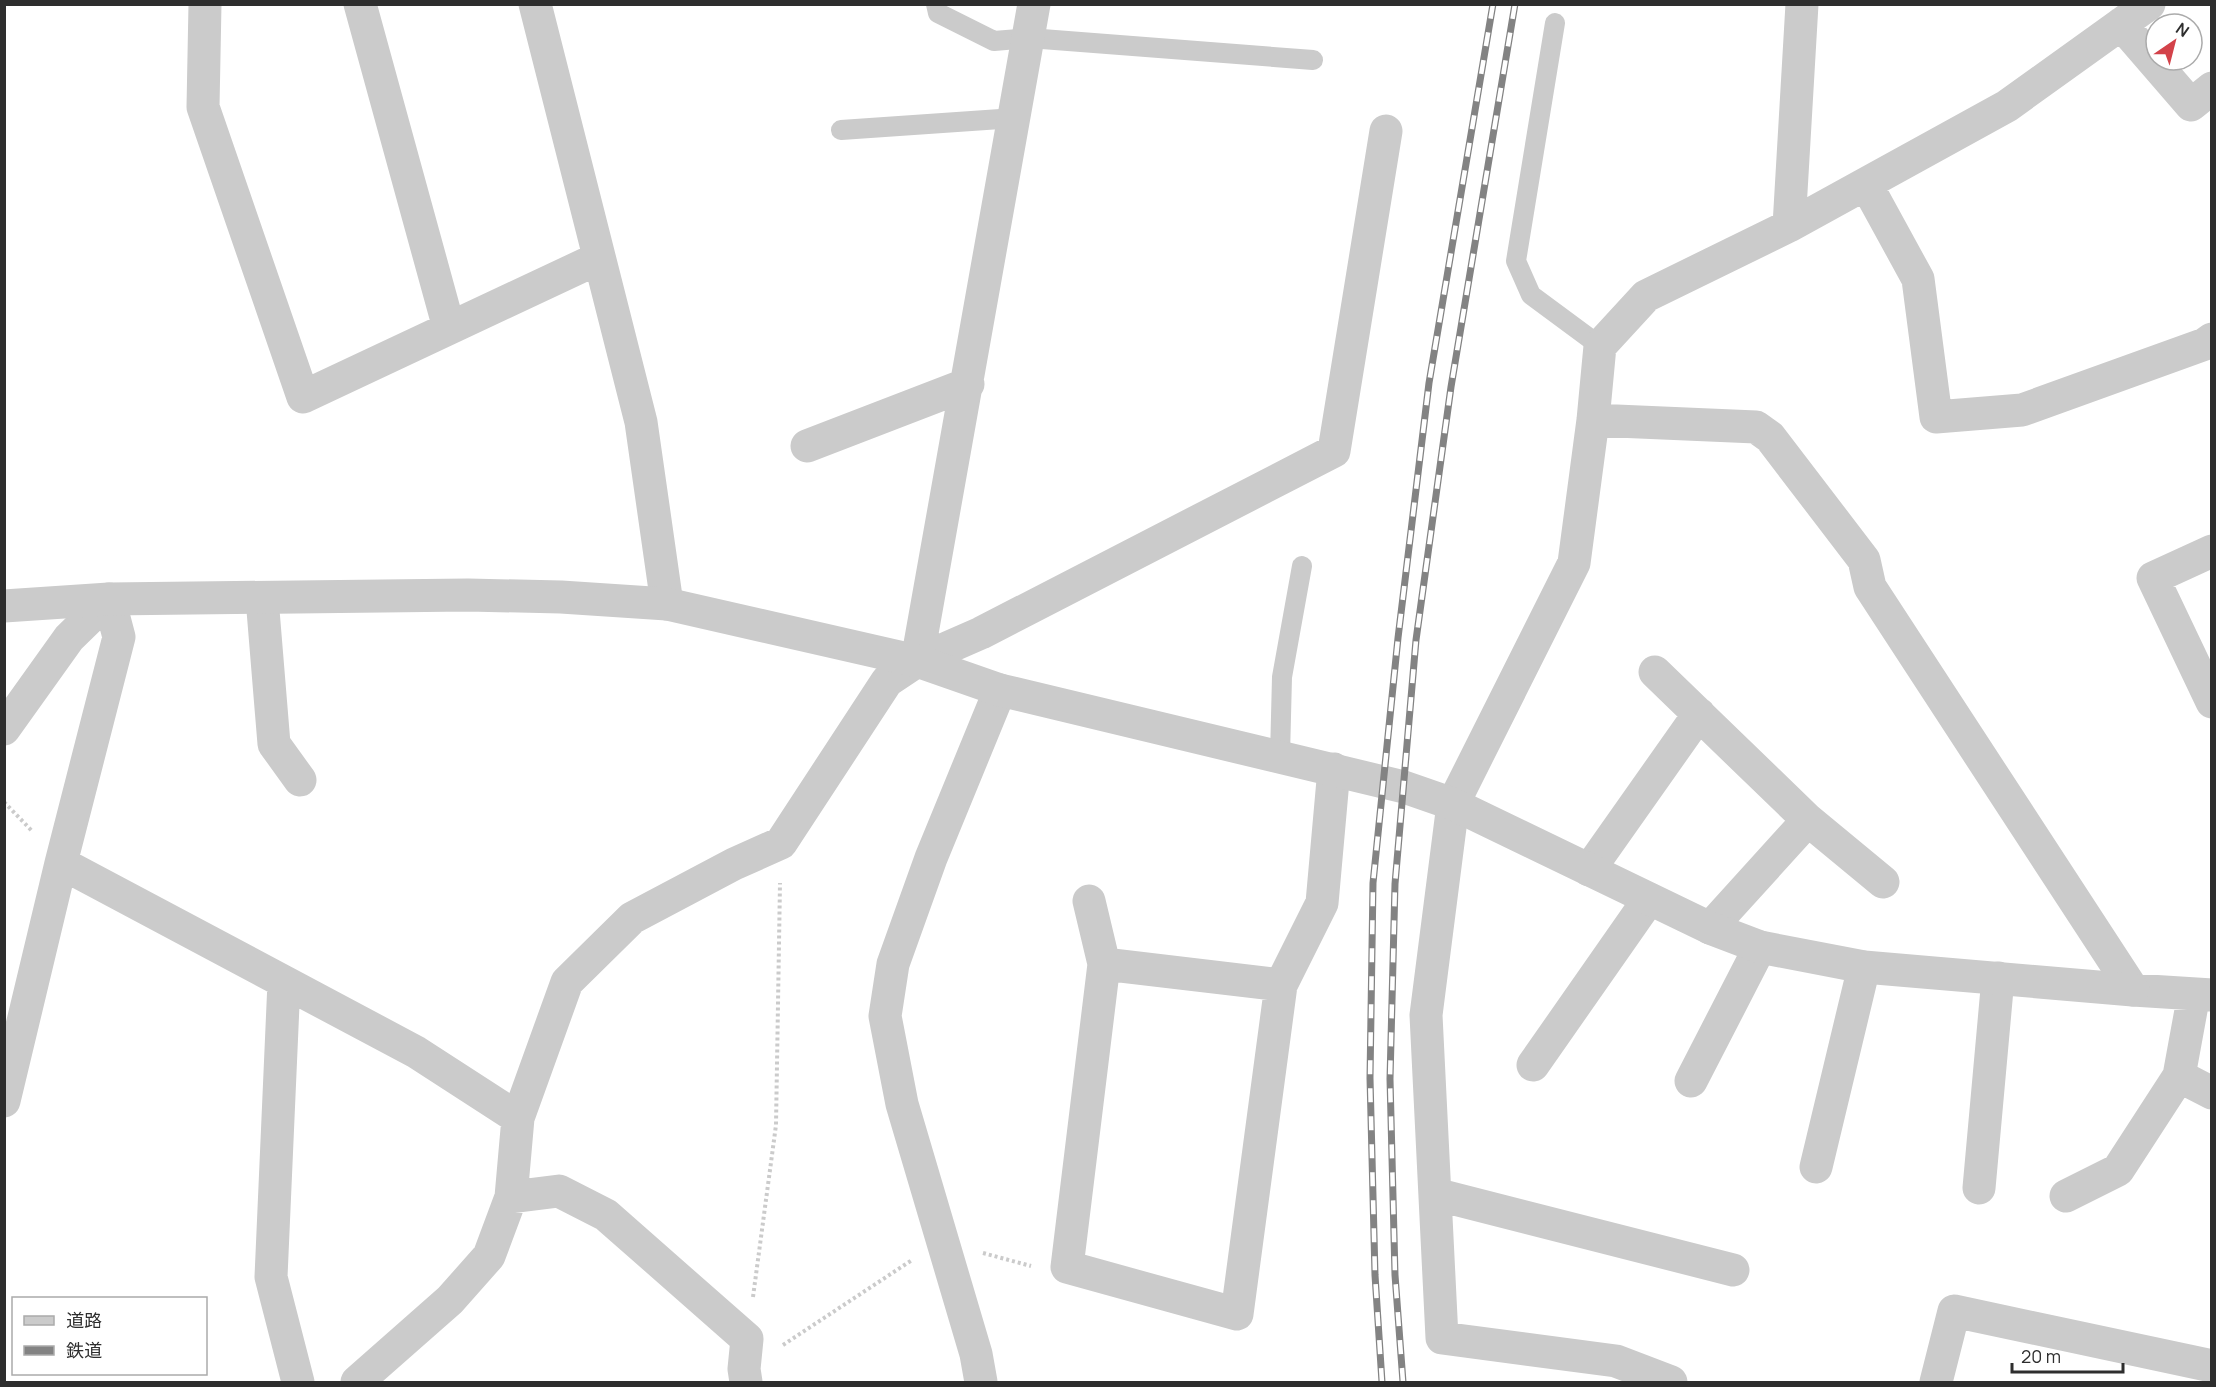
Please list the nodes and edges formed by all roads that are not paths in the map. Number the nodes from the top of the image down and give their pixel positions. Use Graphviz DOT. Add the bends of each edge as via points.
graph roads {
  1 [pos="205,4"];
  2 [pos="360,4"];
  3 [pos="535,4"];
  4 [pos="936,4"];
  5 [pos="1034,4"];
  6 [pos="1802,4"];
  7 [pos="2149,4"];
  8 [pos="1555,23"];
  9 [pos="2121,24"];
  10 [pos="1029,38"];
  11 [pos="1312,60"];
  12 [pos="2211,88"];
  13 [pos="1015,118"];
  14 [pos="841,130"];
  15 [pos="1386,131"];
  16 [pos="1866,184"];
  17 [pos="1789,226"];
  18 [pos="599,258"];
  19 [pos="449,328"];
  20 [pos="2211,339"];
  21 [pos="1600,346"];
  22 [pos="968,384"];
  23 [pos="1593,420"];
  24 [pos="807,446"];
  25 [pos="2211,551"];
  26 [pos="1302,566"];
  27 [pos="262,598"];
  28 [pos="109,599"];
  29 [pos="667,604"];
  30 [pos="4,606"];
  31 [pos="917,661"];
  32 [pos="1655,672"];
  33 [pos="1000,690"];
  34 [pos="2211,702"];
  35 [pos="1699,714"];
  36 [pos="4,729"];
  37 [pos="1280,756"];
  38 [pos="1334,769"];
  39 [pos="300,780"];
  40 [pos="1454,804"];
  41 [pos="1808,820"];
  42 [pos="61,863"];
  43 [pos="1589,870"];
  44 [pos="1883,882"];
  45 [pos="1649,899"];
  46 [pos="1089,901"];
  47 [pos="1710,928"];
  48 [pos="1760,947"];
  49 [pos="1104,964"];
  50 [pos="1864,967"];
  51 [pos="1998,978"];
  52 [pos="284,982"];
  53 [pos="1281,986"];
  54 [pos="2133,990"];
  55 [pos="2203,994"];
  56 [pos="1533,1065"];
  57 [pos="2179,1076"];
  58 [pos="1691,1081"];
  59 [pos="2211,1093"];
  60 [pos="4,1101"];
  61 [pos="518,1118"];
  62 [pos="1815,1167"];
  63 [pos="1979,1188"];
  64 [pos="1435,1194"];
  65 [pos="2066,1196"];
  66 [pos="512,1197"];
  67 [pos="1733,1270"];
  68 [pos="2211,1366"];
  69 [pos="739,1368"];
  70 [pos="298,1383"];
  71 [pos="357,1383"];
  72 [pos="981,1383"];
  73 [pos="1671,1383"];
  74 [pos="1936,1383"];
  1 -- 19 [label="street" via="203,107 303,397"];
  2 -- 19 [label="street"];
  3 -- 18 [label="street"];
  4 -- 10 [label="lane" via="938,13 994,41"];
  5 -- 10 [label="street"];
  6 -- 17 [label="street"];
  7 -- 9 [label="street"];
  8 -- 21 [label="lane" via="1516,261 1531,295"];
  9 -- 12 [label="street" via="2191,105"];
  9 -- 16 [label="street" via="2007,106"];
  10 -- 11 [label="lane"];
  10 -- 13 [label="street"];
  13 -- 14 [label="lane"];
  13 -- 22 [label="street"];
  15 -- 31 [label="street" via="1334,451 981,633"];
  16 -- 17 [label="street"];
  16 -- 20 [label="street" via="1918,279 1936,417 2022,410"];
  17 -- 21 [label="street" via="1646,296"];
  18 -- 19 [label="street"];
  18 -- 29 [label="street" via="640,422"];
  21 -- 23 [label="street"];
  22 -- 24 [label="street"];
  22 -- 31 [label="street"];
  23 -- 40 [label="street" via="1574,563"];
  23 -- 54 [label="street" via="1756,427 1770,437 1864,560 1870,587"];
  25 -- 34 [label="street" via="2153,578"];
  26 -- 37 [label="lane" via="1282,677"];
  27 -- 28 [label="street"];
  27 -- 29 [label="street" via="561,597"];
  27 -- 39 [label="street" via="274,744"];
  28 -- 30 [label="street"];
  28 -- 36 [label="street" via="69,638"];
  28 -- 42 [label="street" via="119,637"];
  29 -- 31 [label="street"];
  31 -- 33 [label="street"];
  31 -- 61 [label="street" via="887,681 781,843 632,918 567,982"];
  32 -- 35 [label="street"];
  33 -- 37 [label="street"];
  33 -- 72 [label="street" via="931,858 893,964 885,1016 902,1104 976,1354"];
  35 -- 41 [label="street"];
  35 -- 43 [label="street"];
  37 -- 38 [label="street"];
  38 -- 40 [label="street"];
  38 -- 53 [label="street" via="1322,903"];
  40 -- 43 [label="street"];
  40 -- 64 [label="street" via="1426,1015"];
  41 -- 44 [label="street"];
  41 -- 47 [label="street"];
  42 -- 52 [label="street"];
  42 -- 60 [label="street"];
  43 -- 45 [label="street"];
  45 -- 47 [label="street"];
  45 -- 56 [label="street"];
  46 -- 49 [label="street"];
  47 -- 48 [label="street"];
  48 -- 50 [label="street"];
  48 -- 58 [label="street"];
  49 -- 53 [label="street"];
  49 -- 53 [label="street" via="1067,1267 1237,1314"];
  50 -- 51 [label="street"];
  50 -- 62 [label="street"];
  51 -- 54 [label="street"];
  51 -- 63 [label="street"];
  52 -- 61 [label="street" via="416,1052"];
  52 -- 70 [label="street" via="271,1277"];
  54 -- 55 [label="street"];
  55 -- 57 [label="street"];
  57 -- 59 [label="street"];
  57 -- 65 [label="street" via="2118,1170"];
  61 -- 66 [label="street"];
  64 -- 67 [label="street"];
  64 -- 73 [label="street" via="1442,1338 1616,1361"];
  66 -- 69 [label="street" via="559,1191 606,1215"];
  66 -- 71 [label="street" via="489,1256 450,1300"];
  68 -- 74 [label="street" via="1954,1311"];
}
